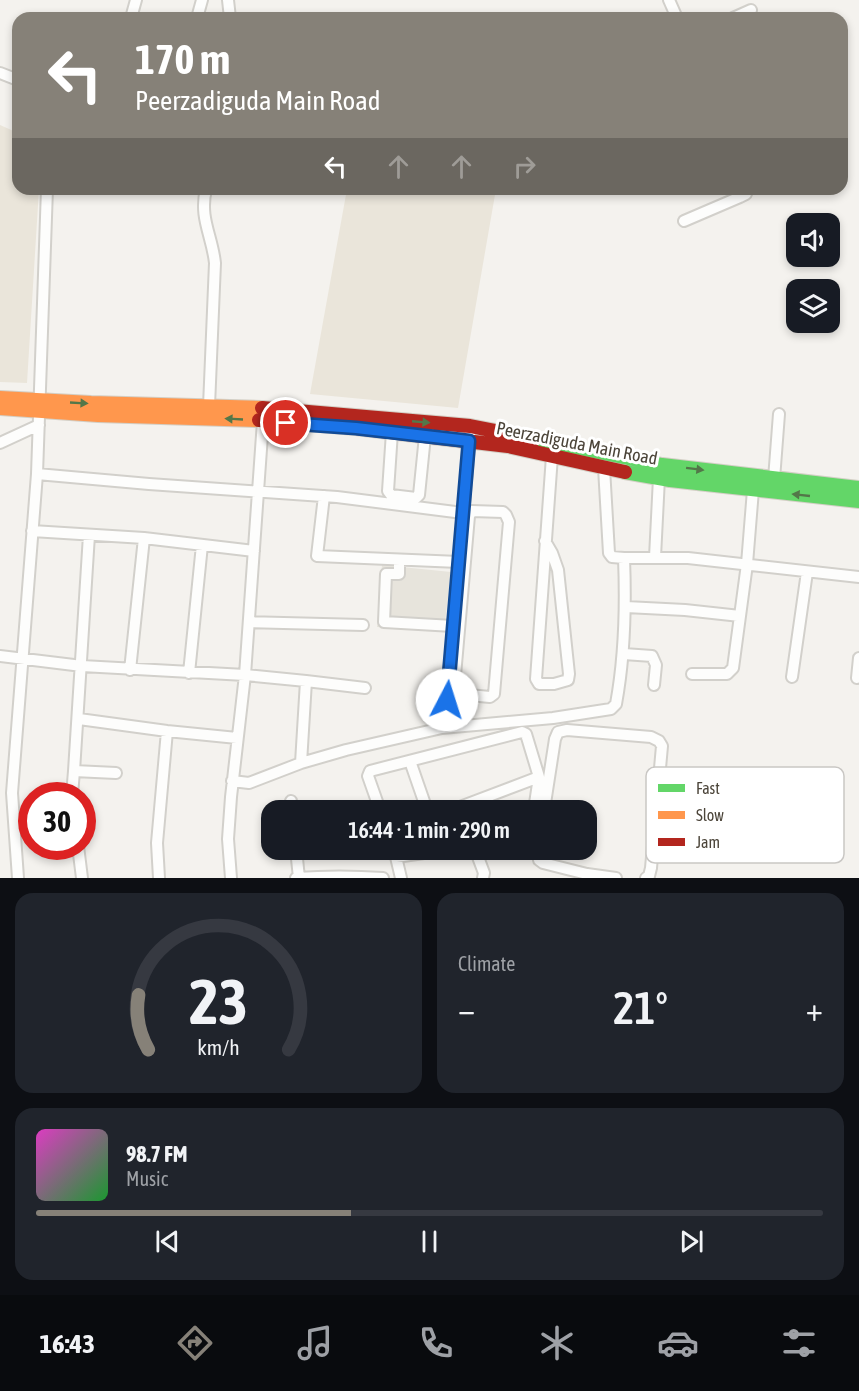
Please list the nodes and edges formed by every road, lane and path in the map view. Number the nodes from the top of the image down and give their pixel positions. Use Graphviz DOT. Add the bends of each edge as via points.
graph roads {
  1 [pos="751,10"];
  2 [pos="746,12"];
  3 [pos="47,195"];
  4 [pos="204,195"];
  5 [pos="744,195"];
  6 [pos="684,221"];
  7 [pos="0,398"];
  8 [pos="209,406"];
  9 [pos="0,408"];
  10 [pos="176,411"];
  11 [pos="39,412"];
  12 [pos="778,414"];
  13 [pos="263,421"];
  14 [pos="470,426"];
  15 [pos="392,432"];
  16 [pos="425,436"];
  17 [pos="469,441"];
  18 [pos="0,442"];
  19 [pos="552,456"];
  20 [pos="604,468"];
  21 [pos="37,474"];
  22 [pos="659,478"];
  23 [pos="774,479"];
  24 [pos="859,488"];
  25 [pos="753,490"];
  26 [pos="259,491"];
  27 [pos="324,496"];
  28 [pos="859,501"];
  29 [pos="468,512"];
  30 [pos="32,531"];
  31 [pos="89,535"];
  32 [pos="144,538"];
  33 [pos="544,541"];
  34 [pos="202,545"];
  35 [pos="254,551"];
  36 [pos="655,557"];
  37 [pos="624,558"];
  38 [pos="399,560"];
  39 [pos="459,562"];
  40 [pos="747,564"];
  41 [pos="807,573"];
  42 [pos="859,577"];
  43 [pos="626,607"];
  44 [pos="740,616"];
  45 [pos="249,622"];
  46 [pos="363,625"];
  47 [pos="453,626"];
  48 [pos="624,654"];
  49 [pos="0,656"];
  50 [pos="22,658"];
  51 [pos="859,658"];
  52 [pos="82,666"];
  53 [pos="130,670"];
  54 [pos="189,673"];
  55 [pos="692,674"];
  56 [pos="245,675"];
  57 [pos="792,677"];
  58 [pos="857,678"];
  59 [pos="306,681"];
  60 [pos="654,685"];
  61 [pos="365,688"];
  62 [pos="79,719"];
  63 [pos="442,728"];
  64 [pos="167,731"];
  65 [pos="237,738"];
  66 [pos="410,761"];
  67 [pos="302,763"];
  68 [pos="660,767"];
  69 [pos="74,771"];
  70 [pos="116,773"];
  71 [pos="539,777"];
  72 [pos="73,782"];
  73 [pos="232,782"];
  74 [pos="377,800"];
  75 [pos="424,800"];
  76 [pos="478,800"];
  77 [pos="536,800"];
  78 [pos="546,800"];
  79 [pos="80,860"];
  80 [pos="297,860"];
  81 [pos="397,860"];
  82 [pos="479,860"];
  83 [pos="539,860"];
  84 [pos="651,863"];
  85 [pos="586,876"];
  86 [pos="18,878"];
  87 [pos="82,878"];
  88 [pos="159,878"];
  89 [pos="231,878"];
  90 [pos="298,878"];
  91 [pos="336,878"];
  92 [pos="383,878"];
  93 [pos="401,878"];
  94 [pos="483,878"];
  95 [pos="616,878"];
  96 [pos="646,878"];
  1 -- 2 [label="street"];
  3 -- 11 [label="street"];
  4 -- 8 [label="street" via="203,214 215,263"];
  5 -- 6 [label="street"];
  7 -- 11 [label="street, Peerzadiguda Main Road"];
  8 -- 10 [label="street, Peerzadiguda Main Road"];
  8 -- 14 [label="street, Peerzadiguda Main Road, one-way"];
  9 -- 11 [label="street, Peerzadiguda Main Road"];
  10 -- 11 [label="street, Peerzadiguda Main Road"];
  13 -- 10 [label="street, Peerzadiguda Main Road, one-way"];
  11 -- 18 [label="street"];
  11 -- 21 [label="street"];
  12 -- 23 [label="street"];
  13 -- 15 [label="street, Peerzadiguda Main Road"];
  13 -- 26 [label="street"];
  14 -- 17 [label="street"];
  14 -- 23 [label="street, Peerzadiguda Main Road, one-way" via="662,465"];
  15 -- 16 [label="street, Peerzadiguda Main Road"];
  15 -- 16 [label="street" via="388,492 392,496 419,495"];
  16 -- 17 [label="street, Peerzadiguda Main Road"];
  17 -- 19 [label="street, Peerzadiguda Main Road"];
  17 -- 29 [label="street"];
  19 -- 20 [label="street, Peerzadiguda Main Road"];
  19 -- 33 [label="street"];
  20 -- 22 [label="street, Peerzadiguda Main Road"];
  20 -- 37 [label="street" via="609,553 614,558"];
  21 -- 26 [label="street"];
  21 -- 30 [label="street"];
  22 -- 25 [label="street, Peerzadiguda Main Road"];
  22 -- 36 [label="street"];
  23 -- 24 [label="street, Peerzadiguda Main Road"];
  28 -- 25 [label="street, Peerzadiguda Main Road, one-way"];
  25 -- 40 [label="street"];
  26 -- 27 [label="street"];
  26 -- 35 [label="street"];
  27 -- 29 [label="street"];
  27 -- 38 [label="street" via="317,556"];
  29 -- 29 [label="street" via="503,513 509,522 494,694 490,697 458,694 454,687"];
  29 -- 39 [label="street"];
  30 -- 31 [label="street"];
  30 -- 50 [label="street"];
  31 -- 32 [label="street"];
  31 -- 52 [label="street"];
  32 -- 34 [label="street"];
  32 -- 53 [label="street"];
  33 -- 33 [label="street" via="536,679 539,684 554,684 568,680 569,674 558,570"];
  34 -- 35 [label="street"];
  34 -- 54 [label="street"];
  35 -- 45 [label="street"];
  36 -- 37 [label="street"];
  36 -- 40 [label="street"];
  37 -- 43 [label="street"];
  38 -- 39 [label="street"];
  38 -- 47 [label="street" via="399,574 386,574 384,622"];
  39 -- 47 [label="street"];
  40 -- 41 [label="street"];
  40 -- 44 [label="street"];
  41 -- 42 [label="street"];
  41 -- 57 [label="street"];
  43 -- 44 [label="street"];
  43 -- 48 [label="street"];
  44 -- 55 [label="street" via="731,672"];
  45 -- 46 [label="street"];
  45 -- 56 [label="street"];
  47 -- 63 [label="street"];
  48 -- 60 [label="street" via="652,656 656,665"];
  48 -- 63 [label="street" via="616,704 611,710"];
  49 -- 50 [label="street"];
  50 -- 52 [label="street"];
  50 -- 86 [label="street" via="12,793"];
  51 -- 58 [label="street"];
  52 -- 53 [label="street"];
  52 -- 62 [label="street"];
  53 -- 54 [label="street"];
  54 -- 56 [label="street"];
  56 -- 59 [label="street"];
  56 -- 65 [label="street"];
  59 -- 61 [label="street"];
  59 -- 67 [label="street"];
  62 -- 64 [label="street"];
  62 -- 69 [label="street"];
  63 -- 67 [label="street"];
  64 -- 65 [label="street"];
  64 -- 88 [label="street" via="157,843"];
  65 -- 73 [label="street"];
  66 -- 71 [label="street" via="522,732 526,734"];
  66 -- 74 [label="street" via="368,773"];
  66 -- 75 [label="street"];
  67 -- 73 [label="street" via="249,783"];
  68 -- 78 [label="street" via="662,746 651,737 558,732"];
  69 -- 70 [label="street"];
  69 -- 72 [label="street"];
  71 -- 76 [label="street"];
  71 -- 77 [label="street"];
  73 -- 89 [label="street" via="228,839"];
  79 -- 87 [label="street"];
  80 -- 90 [label="street"];
  81 -- 93 [label="street"];
  82 -- 94 [label="street"];
  83 -- 85 [label="street"];
  84 -- 96 [label="street"];
  85 -- 95 [label="street"];
  90 -- 91 [label="street"];
  91 -- 92 [label="street"];
}
